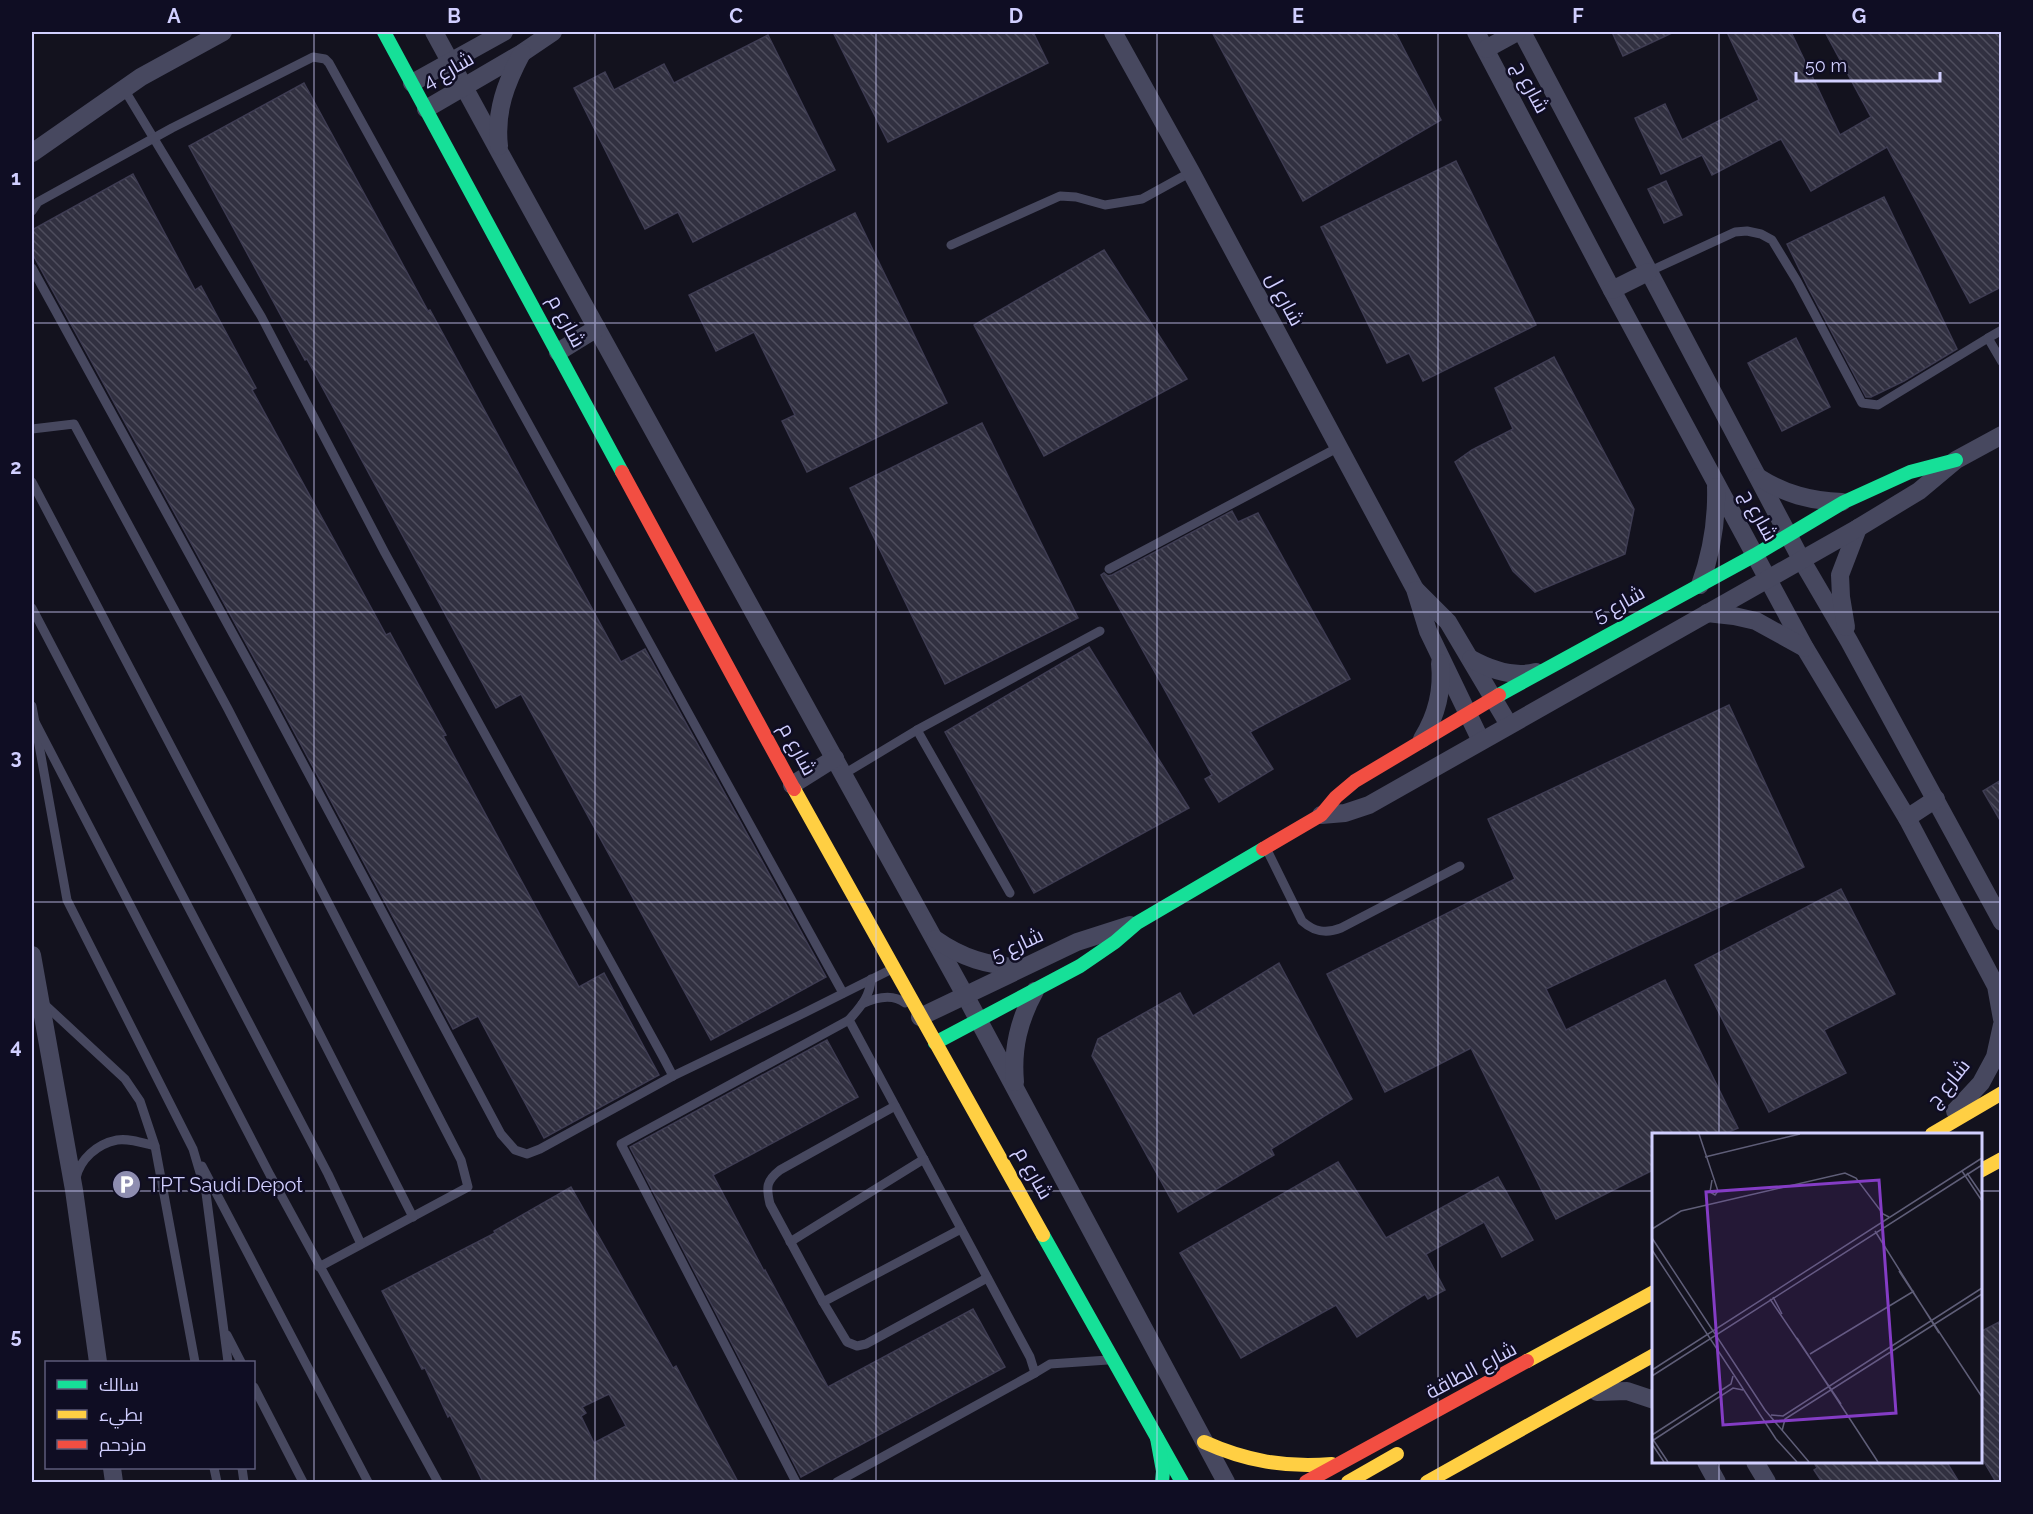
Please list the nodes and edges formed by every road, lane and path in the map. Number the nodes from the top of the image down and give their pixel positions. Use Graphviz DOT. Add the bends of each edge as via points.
graph roads {
  1 [pos="223,32"];
  2 [pos="384,32"];
  3 [pos="434,32"];
  4 [pos="504,32"];
  5 [pos="553,32"];
  6 [pos="1113,32"];
  7 [pos="1476,32"];
  8 [pos="1517,32"];
  9 [pos="1522,32"];
  10 [pos="1486,49"];
  11 [pos="522,52"];
  12 [pos="451,60"];
  13 [pos="412,83"];
  14 [pos="465,87"];
  15 [pos="124,89"];
  16 [pos="426,109"];
  17 [pos="155,138"];
  18 [pos="32,153"];
  19 [pos="500,153"];
  20 [pos="1191,172"];
  21 [pos="32,211"];
  22 [pos="951,245"];
  23 [pos="32,268"];
  24 [pos="1648,272"];
  25 [pos="1612,290"];
  26 [pos="597,328"];
  27 [pos="2001,330"];
  28 [pos="1988,338"];
  29 [pos="558,352"];
  30 [pos="2001,362"];
  31 [pos="32,429"];
  32 [pos="2001,435"];
  33 [pos="1339,447"];
  34 [pos="1956,460"];
  35 [pos="1758,477"];
  36 [pos="32,482"];
  37 [pos="1716,486"];
  38 [pos="1844,502"];
  39 [pos="1858,528"];
  40 [pos="1788,535"];
  41 [pos="1755,555"];
  42 [pos="1802,559"];
  43 [pos="1109,569"];
  44 [pos="1768,578"];
  45 [pos="1700,585"];
  46 [pos="1415,589"];
  47 [pos="32,608"];
  48 [pos="1707,613"];
  49 [pos="1100,631"];
  50 [pos="1849,641"];
  51 [pos="1806,648"];
  52 [pos="1440,658"];
  53 [pos="1470,659"];
  54 [pos="1552,667"];
  55 [pos="1494,698"];
  56 [pos="32,706"];
  57 [pos="1468,713"];
  58 [pos="34,720"];
  59 [pos="1509,725"];
  60 [pos="917,730"];
  61 [pos="1481,741"];
  62 [pos="1421,742"];
  63 [pos="835,758"];
  64 [pos="844,774"];
  65 [pos="792,784"];
  66 [pos="1936,799"];
  67 [pos="1321,815"];
  68 [pos="1907,818"];
  69 [pos="1266,847"];
  70 [pos="1460,867"];
  71 [pos="1010,893"];
  72 [pos="2001,922"];
  73 [pos="1137,923"];
  74 [pos="931,936"];
  75 [pos="32,955"];
  76 [pos="1023,967"];
  77 [pos="893,968"];
  78 [pos="871,979"];
  79 [pos="1035,991"];
  80 [pos="843,993"];
  81 [pos="965,995"];
  82 [pos="40,1001"];
  83 [pos="862,1004"];
  84 [pos="920,1017"];
  85 [pos="2001,1019"];
  86 [pos="849,1020"];
  87 [pos="979,1021"];
  88 [pos="2001,1025"];
  89 [pos="935,1043"];
  90 [pos="673,1076"];
  91 [pos="1015,1089"];
  92 [pos="2001,1093"];
  93 [pos="895,1106"];
  94 [pos="1935,1133"];
  95 [pos="1936,1133"];
  96 [pos="155,1146"];
  97 [pos="193,1149"];
  98 [pos="924,1159"];
  99 [pos="2001,1159"];
  100 [pos="1982,1170"];
  101 [pos="74,1190"];
  102 [pos="413,1217"];
  103 [pos="961,1229"];
  104 [pos="790,1242"];
  105 [pos="361,1244"];
  106 [pos="319,1267"];
  107 [pos="987,1278"];
  108 [pos="1652,1293"];
  109 [pos="823,1302"];
  110 [pos="223,1327"];
  111 [pos="1545,1353"];
  112 [pos="1652,1356"];
  113 [pos="1113,1360"];
  114 [pos="98,1361"];
  115 [pos="195,1361"];
  116 [pos="228,1361"];
  117 [pos="240,1361"];
  118 [pos="1035,1373"];
  119 [pos="255,1390"];
  120 [pos="1586,1393"];
  121 [pos="1652,1400"];
  122 [pos="1464,1411"];
  123 [pos="1157,1438"];
  124 [pos="1204,1442"];
  125 [pos="1408,1448"];
  126 [pos="1707,1463"];
  127 [pos="1756,1463"];
  128 [pos="1338,1464"];
  129 [pos="303,1482"];
  130 [pos="368,1482"];
  131 [pos="438,1482"];
  132 [pos="795,1482"];
  133 [pos="837,1482"];
  134 [pos="1162,1482"];
  135 [pos="1182,1482"];
  136 [pos="1226,1482"];
  137 [pos="1306,1482"];
  138 [pos="1348,1482"];
  139 [pos="1427,1482"];
  140 [pos="1717,1482"];
  141 [pos="1767,1482"];
  1 -- 15 [label="street"];
  2 -- 13 [label="street, شارع م"];
  3 -- 12 [label="street, شارع م"];
  4 -- 12 [label="street, شارع 4"];
  5 -- 11 [label="street, شارع 4"];
  6 -- 20 [label="street, شارع ل"];
  7 -- 10 [label="street, شارع ج"];
  8 -- 10 [label="street"];
  9 -- 24 [label="street, شارع ج"];
  10 -- 25 [label="street, شارع ج"];
  11 -- 14 [label="street, شارع 4"];
  11 -- 19 [label="street" via="499,111"];
  12 -- 13 [label="street, شارع 4"];
  12 -- 14 [label="street, شارع م"];
  13 -- 16 [label="street, شارع م"];
  14 -- 16 [label="street, شارع 4"];
  14 -- 19 [label="street, شارع م"];
  15 -- 17 [label="lane"];
  15 -- 18 [label="street"];
  16 -- 29 [label="street, شارع م"];
  17 -- 21 [label="lane" via="38,202"];
  17 -- 80 [label="lane" via="313,57 325,58"];
  17 -- 90 [label="lane" via="261,316 385,553"];
  19 -- 26 [label="street, شارع م"];
  20 -- 22 [label="lane" via="1142,199 1105,205 1060,196"];
  20 -- 33 [label="street, شارع ل"];
  23 -- 90 [label="lane" via="501,1134 515,1150 527,1154"];
  24 -- 25 [label="street"];
  24 -- 28 [label="lane" via="1735,232 1761,234 1772,240 1862,403 1869,405 1878,405"];
  24 -- 35 [label="street, شارع ج"];
  25 -- 37 [label="street, شارع ج"];
  26 -- 29 [label="street"];
  26 -- 63 [label="street, شارع م"];
  27 -- 28 [label="lane"];
  28 -- 30 [label="lane"];
  29 -- 65 [label="street, شارع م"];
  31 -- 102 [label="lane" via="74,424 228,709 461,1160 468,1187"];
  32 -- 34 [label="street, شارع 5"];
  33 -- 43 [label="lane"];
  33 -- 46 [label="street, شارع ل"];
  34 -- 38 [label="street, شارع 5" via="1910,472"];
  34 -- 39 [label="street, شارع 5" via="1919,491"];
  35 -- 38 [label="street" via="1799,497"];
  35 -- 40 [label="street, شارع ج"];
  36 -- 102 [label="lane"];
  37 -- 41 [label="street, شارع ج"];
  37 -- 45 [label="street" via="1713,544"];
  38 -- 40 [label="street, شارع 5"];
  39 -- 42 [label="street, شارع 5"];
  39 -- 50 [label="street" via="1840,575"];
  40 -- 41 [label="street, شارع 5"];
  40 -- 42 [label="street, شارع ج"];
  41 -- 44 [label="street, شارع ج"];
  41 -- 45 [label="street, شارع 5"];
  42 -- 44 [label="street, شارع 5"];
  42 -- 50 [label="street, شارع ج"];
  44 -- 48 [label="street, شارع 5"];
  44 -- 51 [label="street, شارع ج"];
  45 -- 54 [label="street, شارع 5"];
  46 -- 52 [label="street, شارع ل"];
  46 -- 53 [label="street, شارع ل" via="1448,622"];
  47 -- 105 [label="lane" via="323,1164"];
  48 -- 51 [label="street" via="1756,621"];
  48 -- 59 [label="street, شارع 5"];
  49 -- 60 [label="lane"];
  50 -- 66 [label="street, شارع ج"];
  51 -- 68 [label="street, شارع ج"];
  52 -- 57 [label="street, شارع ل"];
  52 -- 62 [label="street" via="1439,702"];
  53 -- 54 [label="street" via="1510,674"];
  53 -- 55 [label="street, شارع ل"];
  54 -- 55 [label="street, شارع 5"];
  55 -- 57 [label="street, شارع 5"];
  55 -- 59 [label="street, شارع ل"];
  56 -- 58 [label="lane"];
  57 -- 61 [label="street, شارع ل"];
  57 -- 62 [label="street, شارع 5"];
  58 -- 97 [label="lane" via="67,900"];
  58 -- 106 [label="lane"];
  59 -- 61 [label="street, شارع 5"];
  60 -- 64 [label="lane"];
  60 -- 71 [label="lane"];
  61 -- 67 [label="street, شارع 5" via="1369,805"];
  62 -- 67 [label="street, شارع 5" via="1355,781"];
  63 -- 64 [label="street, شارع م"];
  63 -- 65 [label="street"];
  64 -- 74 [label="street, شارع م"];
  65 -- 77 [label="street, شارع م"];
  66 -- 68 [label="street"];
  66 -- 72 [label="street, شارع ج"];
  67 -- 69 [label="street, شارع 5"];
  68 -- 85 [label="street, شارع ج" via="1996,986"];
  69 -- 70 [label="lane" via="1302,921 1320,932 1341,928"];
  69 -- 73 [label="street, شارع 5"];
  73 -- 76 [label="street, شارع 5" via="1091,936"];
  73 -- 79 [label="street, شارع 5" via="1102,952"];
  74 -- 76 [label="street" via="974,961"];
  74 -- 81 [label="street, شارع م"];
  75 -- 82 [label="street"];
  76 -- 81 [label="street, شارع 5"];
  77 -- 78 [label="lane"];
  77 -- 84 [label="street, شارع م"];
  78 -- 80 [label="lane"];
  78 -- 83 [label="lane"];
  79 -- 87 [label="street, شارع 5"];
  79 -- 91 [label="street" via="1016,1038"];
  80 -- 90 [label="lane"];
  81 -- 84 [label="street, شارع 5"];
  81 -- 87 [label="street, شارع م"];
  82 -- 96 [label="lane" via="125,1079 140,1101"];
  82 -- 101 [label="street"];
  83 -- 84 [label="lane" via="900,999"];
  83 -- 86 [label="lane"];
  84 -- 89 [label="street, شارع م"];
  86 -- 93 [label="lane"];
  86 -- 132 [label="lane" via="621,1144"];
  87 -- 89 [label="street, شارع 5"];
  87 -- 91 [label="street, شارع م"];
  88 -- 94 [label="street, شارع ج" via="1995,1056 1981,1083"];
  89 -- 113 [label="street, شارع م"];
  91 -- 124 [label="street, شارع م"];
  92 -- 95 [label="street"];
  93 -- 98 [label="lane"];
  93 -- 104 [label="lane" via="770,1178 770,1204"];
  96 -- 101 [label="lane" via="136,1140 101,1145 82,1164"];
  96 -- 115 [label="lane"];
  97 -- 110 [label="lane" via="206,1193"];
  97 -- 130 [label="lane"];
  98 -- 103 [label="lane"];
  98 -- 104 [label="lane"];
  99 -- 100 [label="street"];
  101 -- 114 [label="street"];
  102 -- 105 [label="lane"];
  103 -- 107 [label="lane"];
  103 -- 109 [label="lane"];
  104 -- 109 [label="lane"];
  105 -- 106 [label="lane"];
  106 -- 131 [label="lane"];
  107 -- 109 [label="lane" via="857,1346 847,1342"];
  107 -- 118 [label="lane"];
  108 -- 111 [label="street, شارع الطاقة"];
  110 -- 116 [label="lane"];
  110 -- 117 [label="lane"];
  111 -- 122 [label="street"];
  111 -- 128 [label="street, شارع الطاقة"];
  112 -- 120 [label="street"];
  113 -- 118 [label="lane" via="1050,1364"];
  113 -- 123 [label="street, شارع م"];
  118 -- 133 [label="lane"];
  119 -- 129 [label="lane"];
  120 -- 121 [label="street" via="1627,1391"];
  120 -- 139 [label="street"];
  123 -- 134 [label="street"];
  123 -- 135 [label="street, شارع م"];
  124 -- 128 [label="street" via="1269,1464"];
  124 -- 136 [label="street, شارع م"];
  125 -- 138 [label="street"];
  126 -- 140 [label="street"];
  127 -- 141 [label="street"];
  128 -- 137 [label="street, شارع الطاقة"];
}
